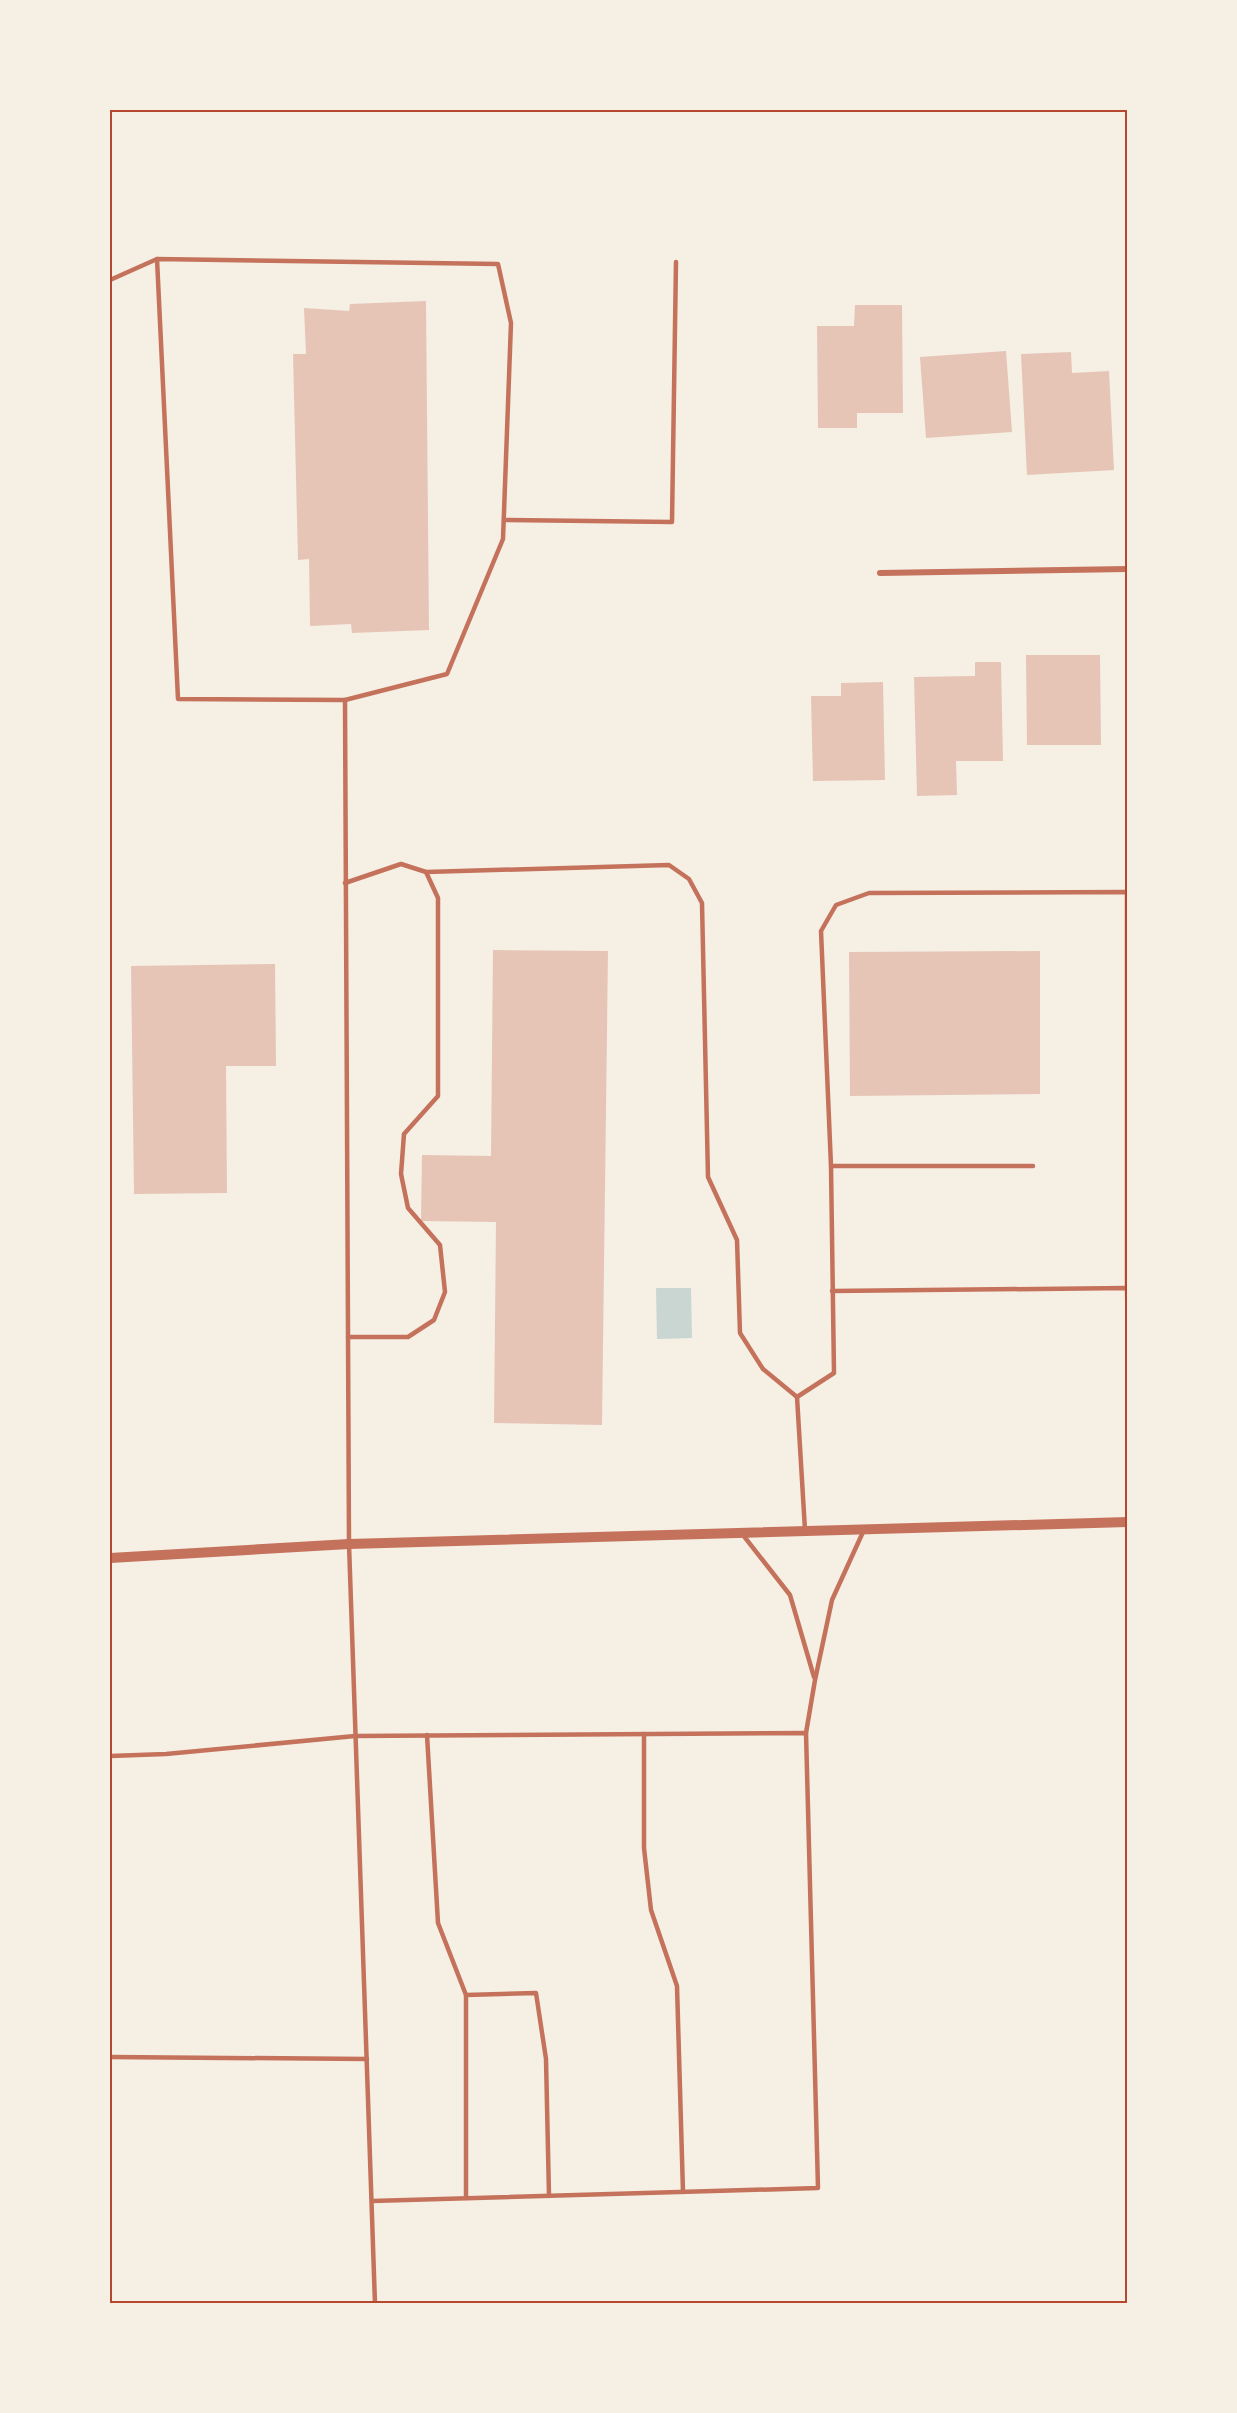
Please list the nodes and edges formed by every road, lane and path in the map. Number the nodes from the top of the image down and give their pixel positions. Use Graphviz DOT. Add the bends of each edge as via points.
graph roads {
  1 [pos="157,259"];
  2 [pos="676,262"];
  3 [pos="110,280"];
  4 [pos="504,520"];
  5 [pos="1128,569"];
  6 [pos="880,573"];
  7 [pos="345,700"];
  8 [pos="426,872"];
  9 [pos="345,883"];
  10 [pos="831,1166"];
  11 [pos="1033,1166"];
  12 [pos="1127,1288"];
  13 [pos="832,1291"];
  14 [pos="348,1337"];
  15 [pos="1128,1340"];
  16 [pos="797,1397"];
  17 [pos="1128,1522"];
  18 [pos="805,1530"];
  19 [pos="863,1530"];
  20 [pos="741,1532"];
  21 [pos="349,1544"];
  22 [pos="110,1558"];
  23 [pos="815,1680"];
  24 [pos="806,1733"];
  25 [pos="644,1734"];
  26 [pos="355,1736"];
  27 [pos="427,1736"];
  28 [pos="110,1756"];
  29 [pos="466,1995"];
  30 [pos="110,2057"];
  31 [pos="367,2059"];
  32 [pos="683,2192"];
  33 [pos="549,2196"];
  34 [pos="466,2198"];
  35 [pos="372,2201"];
  36 [pos="375,2304"];
  1 -- 3 [label="lane"];
  1 -- 4 [label="lane" via="498,264 511,323"];
  1 -- 7 [label="lane" via="178,699"];
  2 -- 4 [label="lane" via="672,522"];
  4 -- 7 [label="lane" via="503,539 447,674"];
  5 -- 6 [label="street"];
  7 -- 9 [label="lane"];
  8 -- 9 [label="lane" via="401,864"];
  8 -- 14 [label="lane" via="438,898 438,1096 404,1134 401,1174 408,1208 440,1245 445,1292 434,1320 408,1337"];
  8 -- 16 [label="lane" via="669,865 689,879 702,903 708,1177 737,1240 740,1333 762,1369"];
  9 -- 14 [label="lane"];
  10 -- 11 [label="lane"];
  10 -- 12 [label="lane" via="821,931 836,905 869,893 1128,892"];
  10 -- 13 [label="lane"];
  12 -- 13 [label="lane"];
  12 -- 15 [label="lane"];
  13 -- 16 [label="lane" via="834,1373"];
  14 -- 21 [label="lane"];
  16 -- 18 [label="lane"];
  17 -- 19 [label="street"];
  18 -- 19 [label="street"];
  18 -- 20 [label="street"];
  19 -- 23 [label="lane" via="832,1600"];
  20 -- 21 [label="street"];
  20 -- 23 [label="lane" via="790,1595"];
  21 -- 22 [label="street"];
  21 -- 26 [label="lane"];
  23 -- 24 [label="lane"];
  24 -- 25 [label="lane"];
  24 -- 32 [label="lane" via="818,2188"];
  25 -- 27 [label="lane"];
  25 -- 32 [label="lane" via="644,1848 651,1910 677,1986"];
  26 -- 27 [label="lane"];
  26 -- 28 [label="lane"];
  26 -- 31 [label="lane"];
  27 -- 29 [label="lane" via="438,1923"];
  29 -- 33 [label="lane" via="536,1993 546,2059"];
  29 -- 34 [label="lane"];
  30 -- 31 [label="lane"];
  31 -- 35 [label="lane"];
  32 -- 33 [label="lane"];
  33 -- 34 [label="lane"];
  34 -- 35 [label="lane"];
  35 -- 36 [label="lane"];
}
